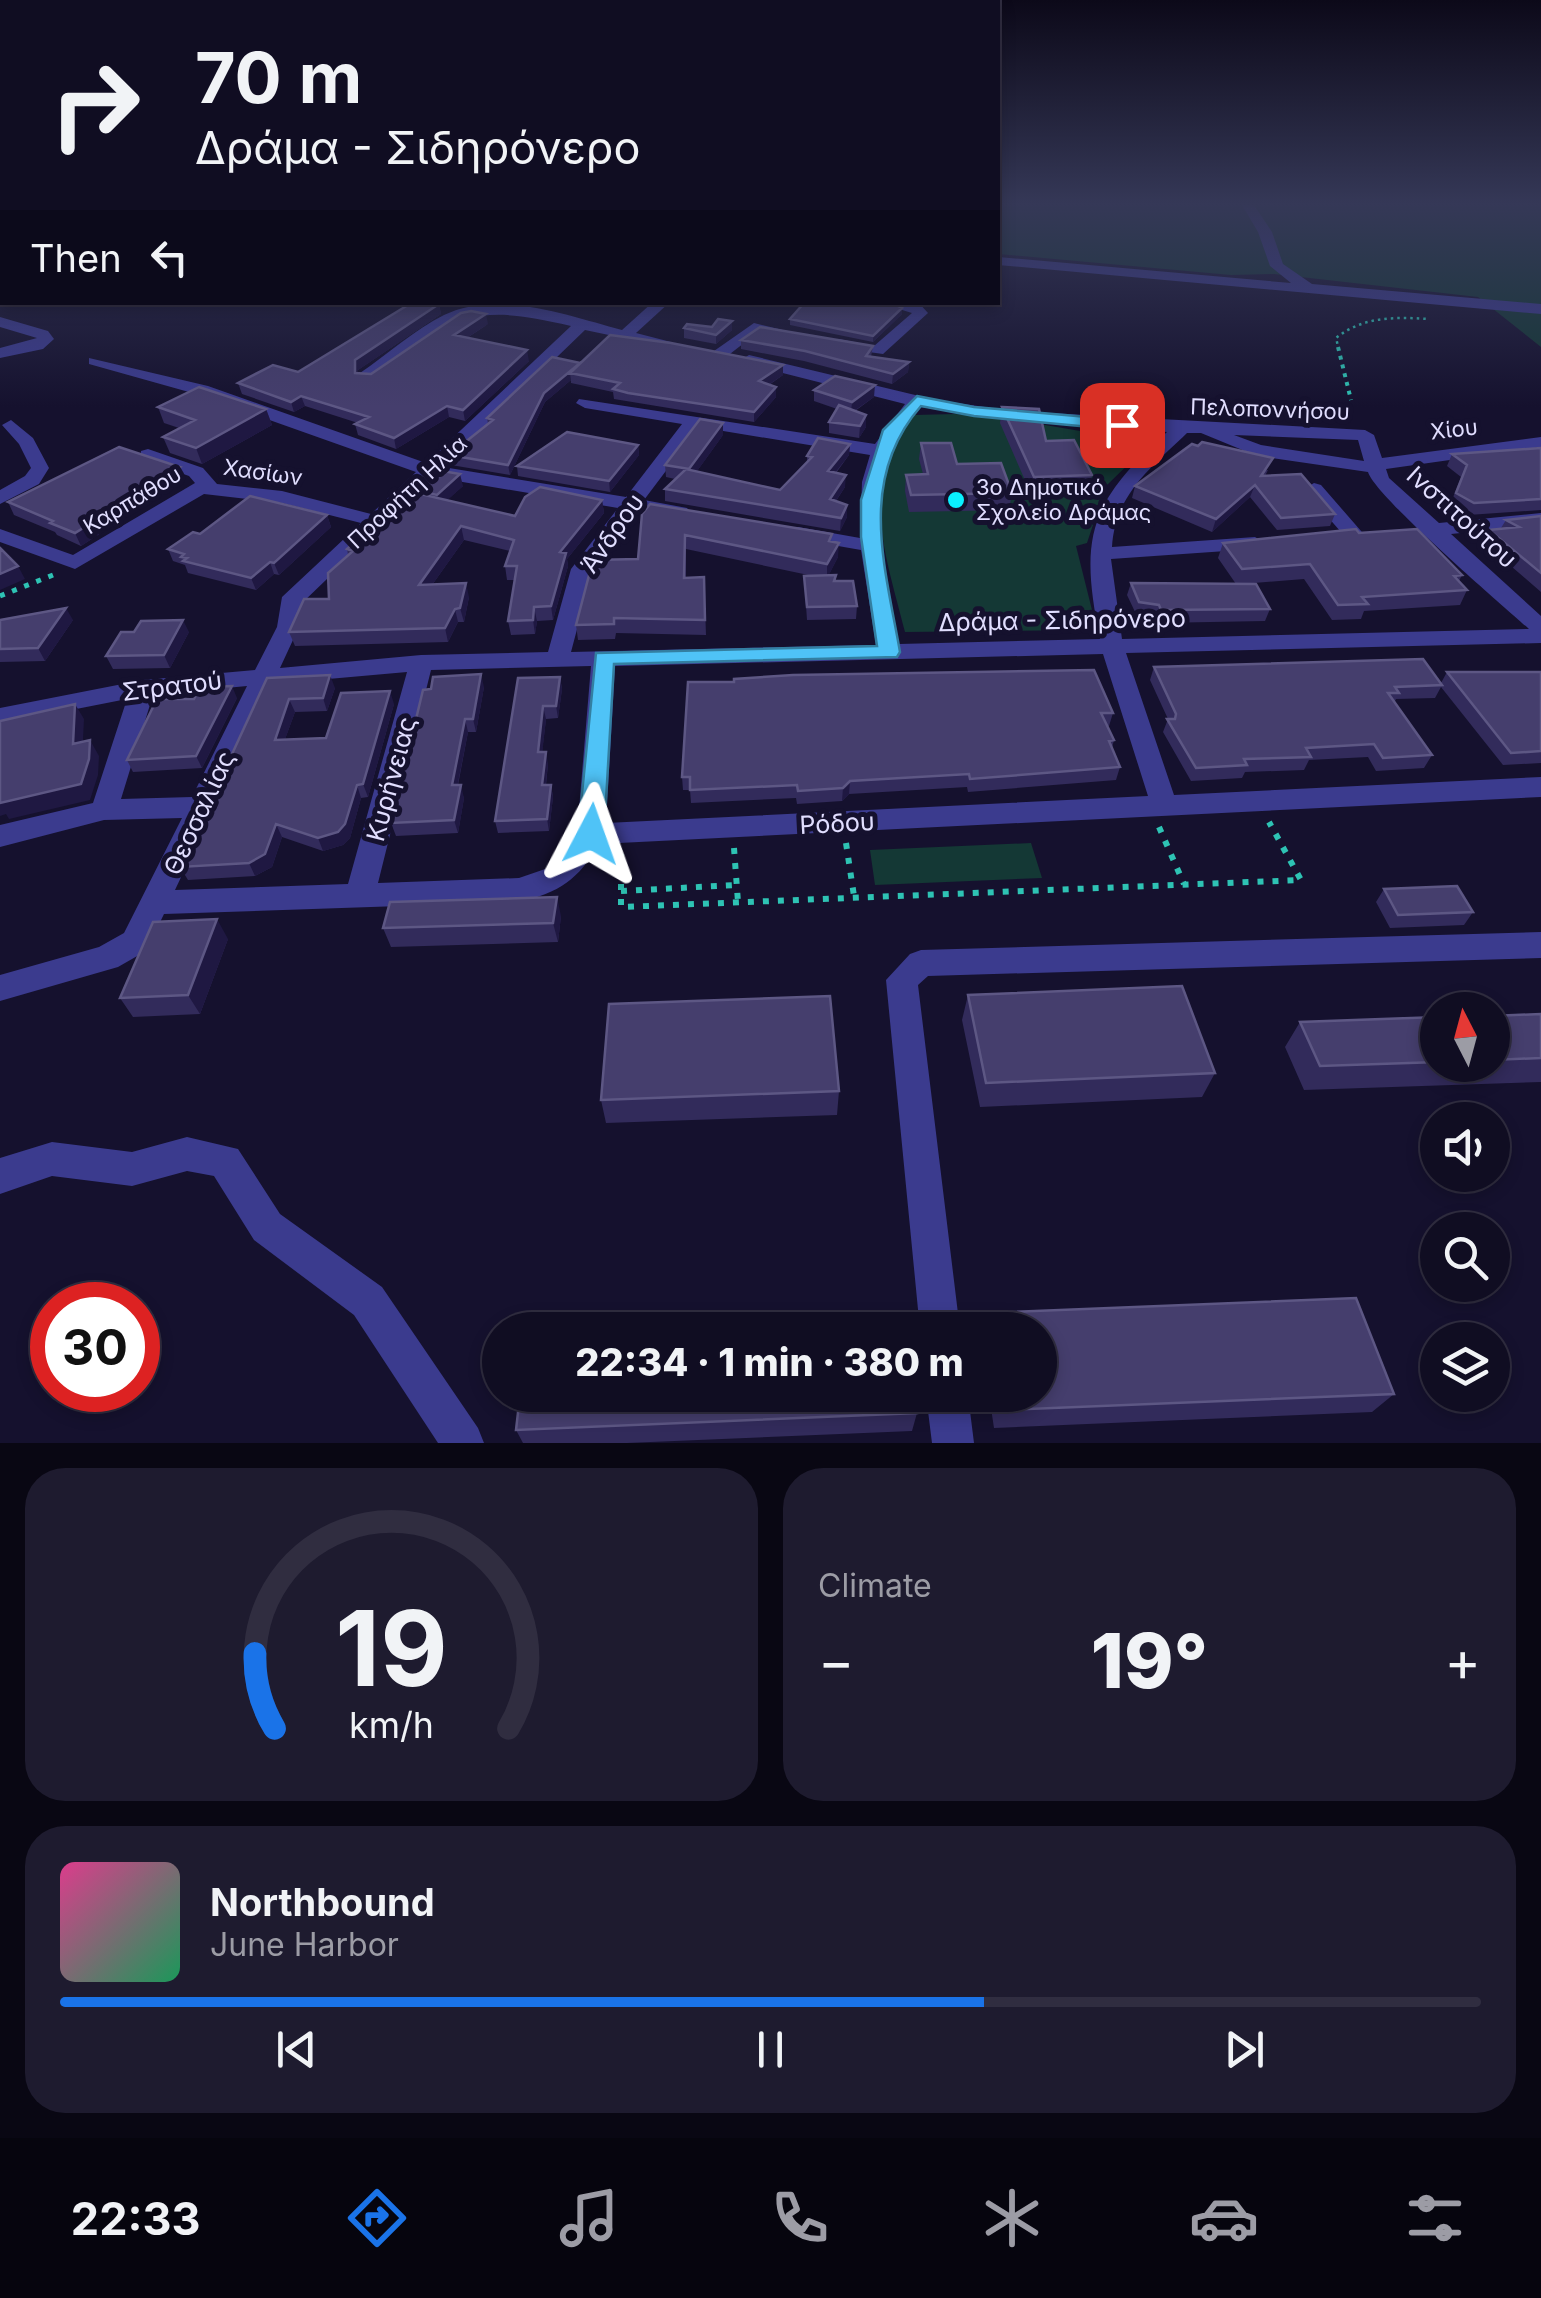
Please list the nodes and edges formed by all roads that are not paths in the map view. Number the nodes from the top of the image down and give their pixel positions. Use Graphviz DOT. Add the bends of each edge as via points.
graph roads {
  1 [pos="1124,272"];
  2 [pos="1286,272"];
  3 [pos="1309,289"];
  4 [pos="660,305"];
  5 [pos="906,305"];
  6 [pos="1541,309"];
  7 [pos="0,322"];
  8 [pos="580,326"];
  9 [pos="624,336"];
  10 [pos="703,351"];
  11 [pos="0,352"];
  12 [pos="95,361"];
  13 [pos="366,377"];
  14 [pos="917,401"];
  15 [pos="585,402"];
  16 [pos="693,422"];
  17 [pos="11,425"];
  18 [pos="1191,427"];
  19 [pos="1365,435"];
  20 [pos="1541,442"];
  21 [pos="882,451"];
  22 [pos="1285,455"];
  23 [pos="148,456"];
  24 [pos="1374,466"];
  25 [pos="432,470"];
  26 [pos="201,488"];
  27 [pos="0,498"];
  28 [pos="632,503"];
  29 [pos="706,516"];
  30 [pos="1541,519"];
  31 [pos="376,521"];
  32 [pos="780,530"];
  33 [pos="1436,530"];
  34 [pos="1404,532"];
  35 [pos="0,534"];
  36 [pos="1353,536"];
  37 [pos="1276,541"];
  38 [pos="872,546"];
  39 [pos="1100,554"];
  40 [pos="1541,628"];
  41 [pos="1541,636"];
  42 [pos="1111,646"];
  43 [pos="889,652"];
  44 [pos="558,658"];
  45 [pos="604,658"];
  46 [pos="421,663"];
  47 [pos="345,668"];
  48 [pos="262,676"];
  49 [pos="143,688"];
  50 [pos="0,716"];
  51 [pos="1541,786"];
  52 [pos="201,807"];
  53 [pos="104,810"];
  54 [pos="1171,816"];
  55 [pos="591,834"];
  56 [pos="0,836"];
  57 [pos="360,895"];
  58 [pos="157,902"];
  59 [pos="1541,945"];
  60 [pos="0,988"];
  61 [pos="0,1176"];
  62 [pos="938,1312"];
  63 [pos="950,1412"];
  64 [pos="463,1443"];
  65 [pos="953,1443"];
  1 -- 3 [label="street"];
  2 -- 3 [label="street"];
  3 -- 6 [label="street"];
  4 -- 9 [label="street"];
  5 -- 10 [label="street" via="920,313 877,350 760,328"];
  7 -- 11 [label="street" via="46,339"];
  8 -- 9 [label="street, Πελοποννήσου"];
  8 -- 13 [label="street, Πελοποννήσου" via="511,310 467,311"];
  8 -- 25 [label="street, Προφήτη Ηλία"];
  9 -- 10 [label="street, Πελοποννήσου"];
  10 -- 14 [label="street, Πελοποννήσου"];
  12 -- 25 [label="street" via="202,390"];
  14 -- 18 [label="street, Πελοποννήσου" via="974,412"];
  14 -- 21 [label="street"];
  15 -- 16 [label="street"];
  16 -- 21 [label="street"];
  16 -- 28 [label="street, Άνδρου"];
  17 -- 27 [label="street" via="40,468"];
  18 -- 19 [label="street, Πελοποννήσου"];
  18 -- 22 [label="street, Χίου"];
  18 -- 39 [label="street" via="1113,500"];
  19 -- 24 [label="street, Ινστιτούτου"];
  20 -- 24 [label="street, Χίου"];
  21 -- 38 [label="street" via="870,500"];
  22 -- 24 [label="street, Χίου"];
  22 -- 36 [label="street"];
  23 -- 26 [label="street, Καρπάθου" via="196,472 207,482"];
  24 -- 33 [label="street, Ινστιτούτου" via="1380,480"];
  25 -- 28 [label="street"];
  25 -- 31 [label="street, Προφήτη Ηλία"];
  26 -- 31 [label="street, Χασίων" via="282,496"];
  26 -- 35 [label="street, Καρπάθου" via="75,563"];
  28 -- 29 [label="street"];
  28 -- 44 [label="street, Άνδρου" via="582,568"];
  30 -- 33 [label="street"];
  31 -- 48 [label="street, Προφήτη Ηλία" via="290,602 288,627"];
  32 -- 38 [label="street"];
  33 -- 34 [label="street"];
  33 -- 40 [label="street, Ινστιτούτου"];
  37 -- 39 [label="street"];
  38 -- 43 [label="street"];
  39 -- 42 [label="street"];
  41 -- 42 [label="street, Δράμα - Σιδηρόνερο"];
  42 -- 43 [label="street, Δράμα - Σιδηρόνερο"];
  42 -- 54 [label="street"];
  43 -- 45 [label="street, Δράμα - Σιδηρόνερο"];
  44 -- 45 [label="street, Δράμα - Σιδηρόνερο"];
  44 -- 46 [label="street, Δράμα - Σιδηρόνερο"];
  45 -- 55 [label="street"];
  46 -- 47 [label="street, Δράμα - Σιδηρόνερο"];
  46 -- 57 [label="street, Κυρήνειας"];
  47 -- 48 [label="street, Στρατού"];
  48 -- 49 [label="street, Στρατού"];
  48 -- 52 [label="street, Θεσσαλίας"];
  49 -- 50 [label="street, Στρατού"];
  49 -- 53 [label="street"];
  51 -- 54 [label="street, Ρόδου"];
  52 -- 53 [label="street"];
  52 -- 58 [label="street, Θεσσαλίας"];
  53 -- 56 [label="street"];
  54 -- 55 [label="street, Ρόδου"];
  55 -- 57 [label="street" via="568,868 535,888"];
  57 -- 58 [label="street"];
  58 -- 60 [label="street, Θεσσαλίας" via="130,947"];
  59 -- 62 [label="street" via="921,962 902,980"];
  61 -- 64 [label="street" via="52,1159 132,1169 187,1154 225,1162 268,1227 368,1301"];
  63 -- 65 [label="street"];
}
